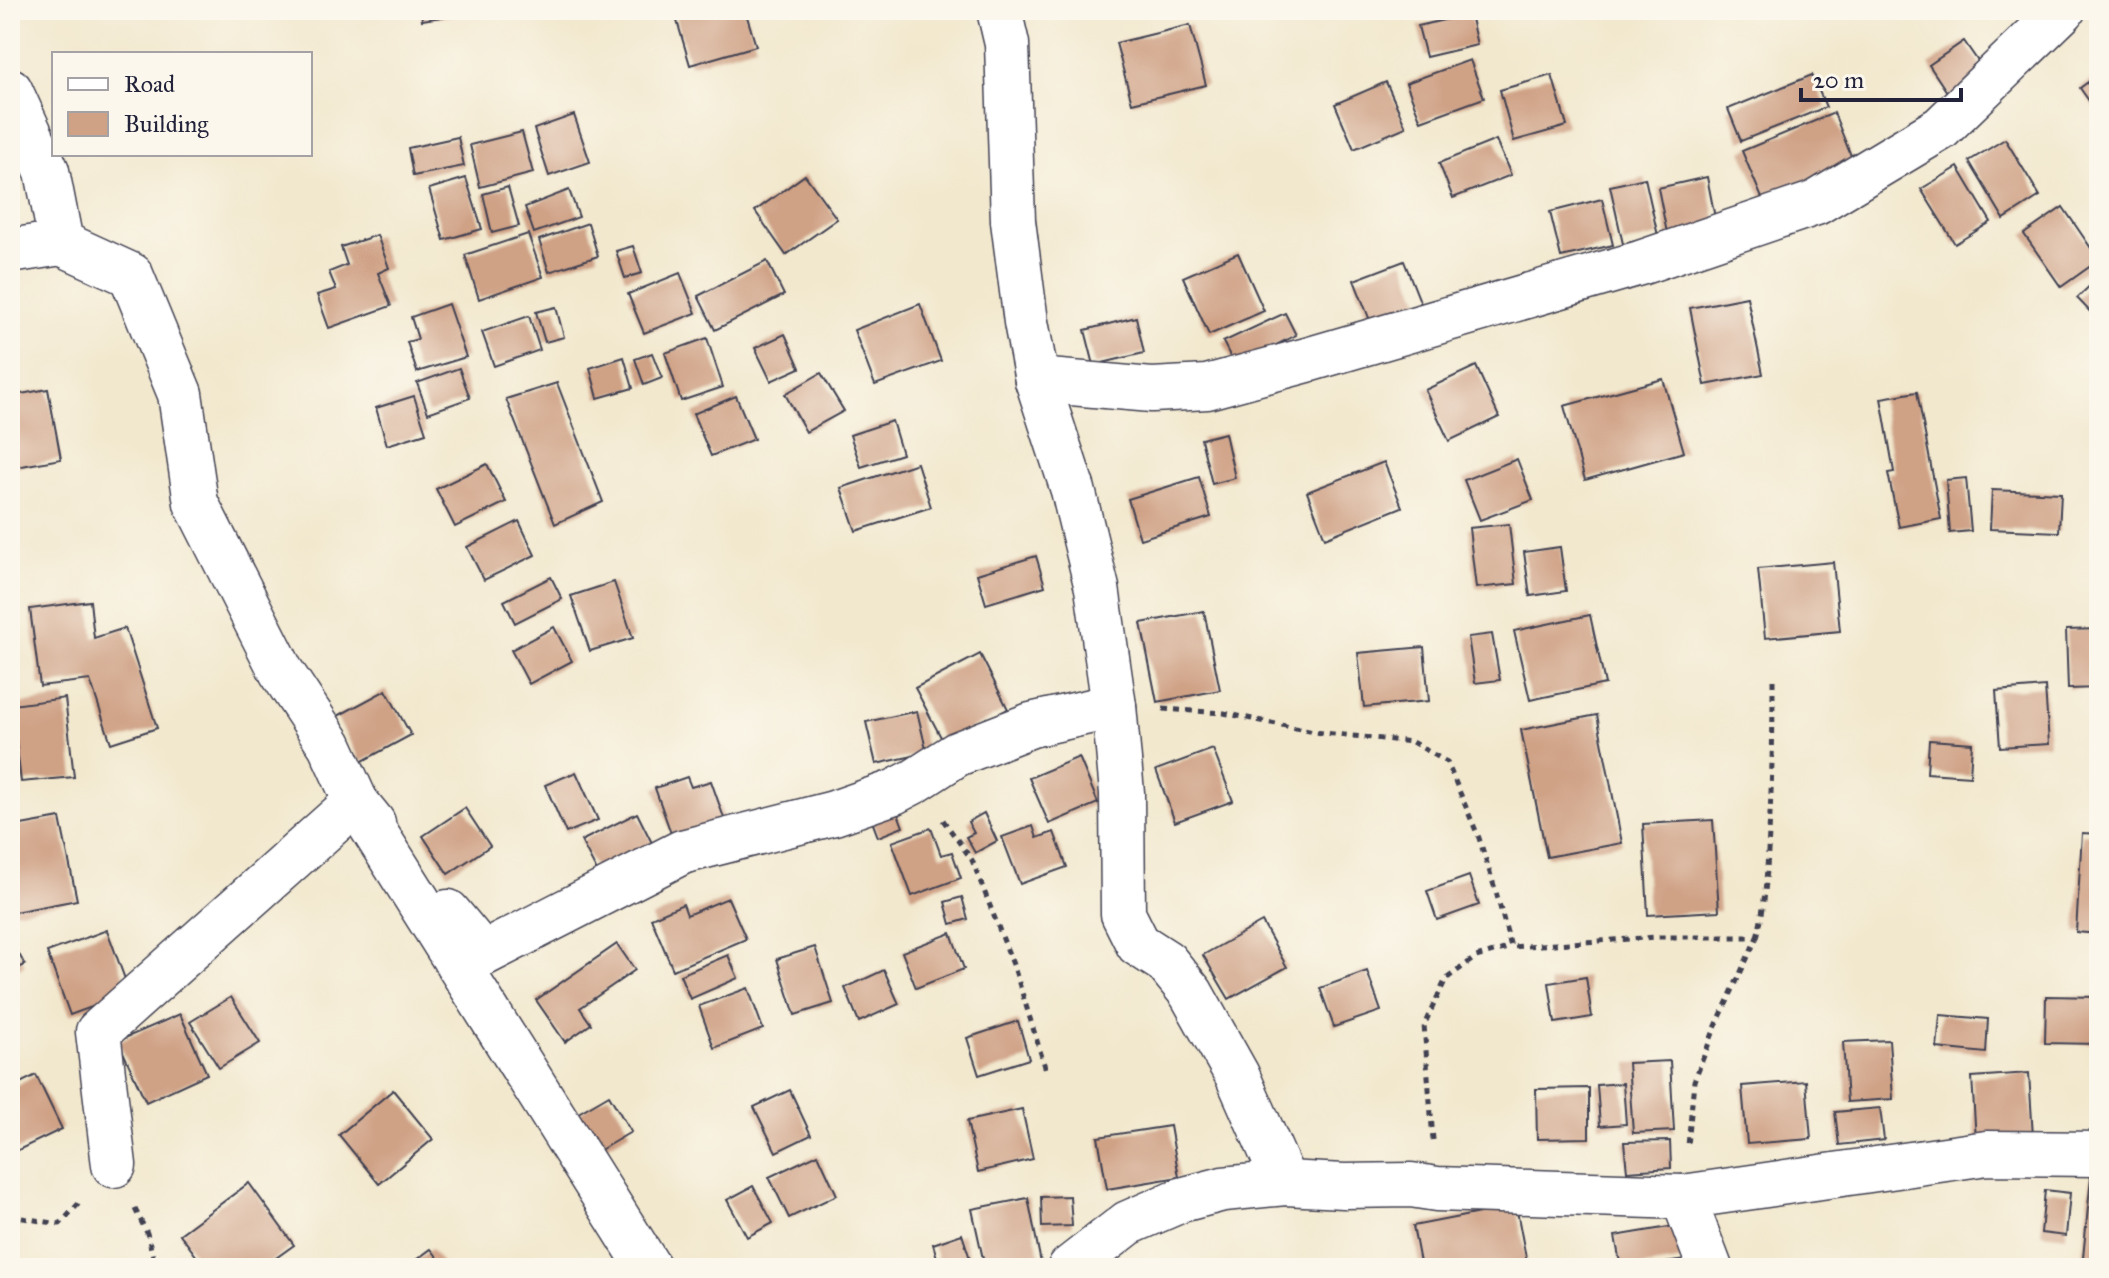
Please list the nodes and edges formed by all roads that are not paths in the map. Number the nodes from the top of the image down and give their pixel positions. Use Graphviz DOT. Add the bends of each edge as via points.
graph roads {
  1 [pos="999,10"];
  2 [pos="2063,10"];
  3 [pos="10,90"];
  4 [pos="61,243"];
  5 [pos="10,251"];
  6 [pos="1037,380"];
  7 [pos="1114,706"];
  8 [pos="356,802"];
  9 [pos="2099,1154"];
  10 [pos="114,1165"];
  11 [pos="1285,1183"];
  12 [pos="1683,1197"];
  13 [pos="649,1268"];
  14 [pos="1070,1268"];
  15 [pos="1710,1268"];
  1 -- 6 [label="street" via="1007,44 1013,221"];
  2 -- 6 [label="street" via="1941,128 1816,203 1640,263 1207,387 1152,390"];
  3 -- 4 [label="street" via="47,171"];
  4 -- 5 [label="street"];
  4 -- 8 [label="street" via="131,275 180,394 196,503 281,671 330,745"];
  6 -- 7 [label="street" via="1073,490 1097,588"];
  7 -- 8 [label="street" via="1031,725 957,754 894,792 834,813 682,852 483,954"];
  7 -- 11 [label="street" via="1122,793 1123,914 1138,944 1166,962 1205,1015"];
  8 -- 10 [label="street" via="98,1032"];
  8 -- 13 [label="street"];
  9 -- 12 [label="street" via="1987,1153"];
  11 -- 12 [label="street"];
  11 -- 14 [label="street" via="1223,1189 1181,1200 1128,1223"];
  12 -- 15 [label="street"];
}
